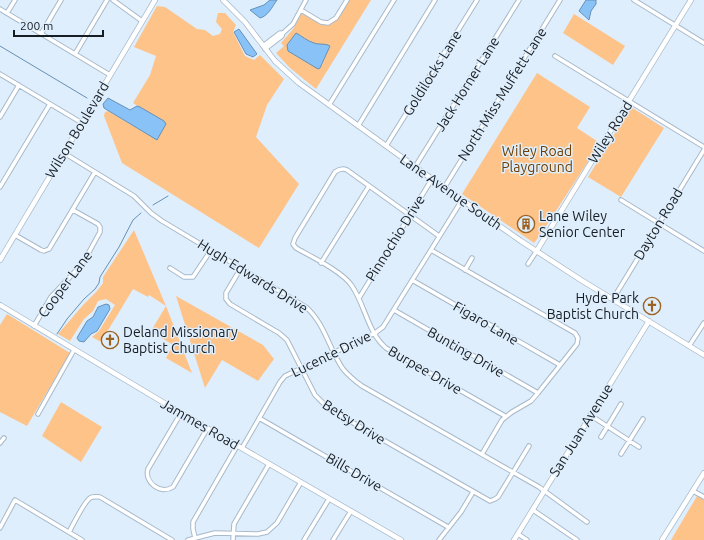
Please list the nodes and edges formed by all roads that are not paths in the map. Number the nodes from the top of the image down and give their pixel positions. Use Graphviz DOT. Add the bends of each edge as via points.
graph roads {
  1 [pos="15,0"];
  2 [pos="61,0"];
  3 [pos="107,0"];
  4 [pos="113,0"];
  5 [pos="154,0"];
  6 [pos="223,0"];
  7 [pos="306,0"];
  8 [pos="347,0"];
  9 [pos="394,0"];
  10 [pos="435,0"];
  11 [pos="477,0"];
  12 [pos="519,0"];
  13 [pos="560,0"];
  14 [pos="634,0"];
  15 [pos="691,0"];
  16 [pos="0,9"];
  17 [pos="301,10"];
  18 [pos="7,13"];
  19 [pos="142,21"];
  20 [pos="675,25"];
  21 [pos="41,34"];
  22 [pos="704,43"];
  23 [pos="264,48"];
  24 [pos="75,54"];
  25 [pos="555,56"];
  26 [pos="0,74"];
  27 [pos="110,75"];
  28 [pos="19,85"];
  29 [pos="629,101"];
  30 [pos="50,104"];
  31 [pos="329,105"];
  32 [pos="0,117"];
  33 [pos="82,123"];
  34 [pos="358,126"];
  35 [pos="386,146"];
  36 [pos="704,148"];
  37 [pos="64,153"];
  38 [pos="415,167"];
  39 [pos="95,172"];
  40 [pos="432,179"];
  41 [pos="369,186"];
  42 [pos="0,188"];
  43 [pos="444,188"];
  44 [pos="462,200"];
  45 [pos="621,200"];
  46 [pos="73,210"];
  47 [pos="409,215"];
  48 [pos="659,223"];
  49 [pos="15,234"];
  50 [pos="439,236"];
  51 [pos="211,250"];
  52 [pos="431,250"];
  53 [pos="704,251"];
  54 [pos="536,252"];
  55 [pos="0,258"];
  56 [pos="472,258"];
  57 [pos="321,263"];
  58 [pos="528,264"];
  59 [pos="170,268"];
  60 [pos="241,268"];
  61 [pos="466,270"];
  62 [pos="412,280"];
  63 [pos="359,298"];
  64 [pos="613,299"];
  65 [pos="0,305"];
  66 [pos="394,310"];
  67 [pos="649,321"];
  68 [pos="704,323"];
  69 [pos="34,326"];
  70 [pos="375,333"];
  71 [pos="689,346"];
  72 [pos="74,350"];
  73 [pos="335,352"];
  74 [pos="704,355"];
  75 [pos="560,365"];
  76 [pos="301,368"];
  77 [pos="538,393"];
  78 [pos="621,404"];
  79 [pos="181,413"];
  80 [pos="38,414"];
  81 [pos="505,416"];
  82 [pos="590,416"];
  83 [pos="259,418"];
  84 [pos="643,419"];
  85 [pos="607,427"];
  86 [pos="207,429"];
  87 [pos="601,437"];
  88 [pos="4,438"];
  89 [pos="629,441"];
  90 [pos="0,443"];
  91 [pos="529,446"];
  92 [pos="239,447"];
  93 [pos="639,447"];
  94 [pos="482,454"];
  95 [pos="621,454"];
  96 [pos="269,464"];
  97 [pos="513,472"];
  98 [pos="704,474"];
  99 [pos="301,482"];
  100 [pos="544,491"];
  101 [pos="693,491"];
  102 [pos="473,492"];
  103 [pos="704,496"];
  104 [pos="329,498"];
  105 [pos="533,510"];
  106 [pos="351,511"];
  107 [pos="587,522"];
  108 [pos="448,526"];
  109 [pos="0,528"];
  110 [pos="69,532"];
  111 [pos="233,533"];
  112 [pos="518,534"];
  113 [pos="195,538"];
  114 [pos="82,540"];
  115 [pos="172,540"];
  116 [pos="188,540"];
  117 [pos="233,540"];
  118 [pos="304,540"];
  119 [pos="334,540"];
  120 [pos="401,540"];
  121 [pos="439,540"];
  122 [pos="514,540"];
  123 [pos="527,540"];
  124 [pos="577,540"];
  125 [pos="662,540"];
  1 -- 18 [label="street"];
  2 -- 21 [label="street"];
  3 -- 24 [label="street"];
  4 -- 19 [label="street"];
  5 -- 19 [label="main road, Wilson Boulevard"];
  6 -- 23 [label="main road, Lane Avenue South" via="245,22"];
  7 -- 17 [label="street"];
  8 -- 17 [label="street" via="336,18 328,23 321,22"];
  9 -- 31 [label="street"];
  10 -- 34 [label="street"];
  11 -- 35 [label="street, Goldilocks Lane"];
  12 -- 38 [label="street, Jack Horner Lane"];
  13 -- 43 [label="street, North Miss Muffett Lane"];
  14 -- 20 [label="street"];
  15 -- 20 [label="main road, Wiley Road"];
  16 -- 18 [label="street"];
  17 -- 23 [label="street" via="282,36"];
  18 -- 21 [label="street"];
  19 -- 27 [label="main road, Wilson Boulevard"];
  20 -- 22 [label="street"];
  20 -- 29 [label="main road, Wiley Road"];
  21 -- 24 [label="street"];
  23 -- 31 [label="main road, Lane Avenue South" via="286,72"];
  24 -- 27 [label="street"];
  25 -- 29 [label="street"];
  26 -- 28 [label="street"];
  27 -- 33 [label="main road, Wilson Boulevard"];
  28 -- 30 [label="street"];
  28 -- 32 [label="street"];
  29 -- 36 [label="street"];
  29 -- 54 [label="main road, Wiley Road"];
  30 -- 33 [label="street"];
  30 -- 42 [label="street"];
  31 -- 34 [label="main road, Lane Avenue South"];
  33 -- 37 [label="main road, Wilson Boulevard"];
  34 -- 35 [label="main road, Lane Avenue South"];
  35 -- 38 [label="main road, Lane Avenue South"];
  36 -- 48 [label="street, Dayton Road"];
  37 -- 39 [label="street, Hugh Edwards Drive"];
  37 -- 49 [label="main road, Wilson Boulevard"];
  38 -- 40 [label="main road, Lane Avenue South"];
  39 -- 46 [label="street"];
  39 -- 51 [label="street, Hugh Edwards Drive" via="134,196 156,217"];
  40 -- 43 [label="main road, Lane Avenue South"];
  40 -- 47 [label="street, Pinnochio Drive"];
  41 -- 47 [label="street"];
  41 -- 57 [label="street"];
  41 -- 57 [label="street, Burpee Drive" via="348,170 335,172 293,244"];
  43 -- 44 [label="main road, Lane Avenue South"];
  44 -- 50 [label="street, Lucente Drive"];
  44 -- 54 [label="main road, Lane Avenue South"];
  45 -- 48 [label="street"];
  46 -- 49 [label="street" via="47,250 41,250"];
  46 -- 69 [label="street, Cooper Lane" via="98,224 100,232 83,263 51,297"];
  47 -- 50 [label="street"];
  47 -- 63 [label="street, Pinnochio Drive"];
  48 -- 53 [label="street"];
  48 -- 64 [label="street, Dayton Road"];
  49 -- 55 [label="main road, Wilson Boulevard"];
  50 -- 52 [label="street, Lucente Drive"];
  51 -- 59 [label="street" via="193,277 184,277"];
  51 -- 60 [label="street, Hugh Edwards Drive"];
  52 -- 61 [label="street"];
  52 -- 62 [label="street, Lucente Drive"];
  54 -- 58 [label="street, Wiley Road"];
  54 -- 64 [label="main road, Lane Avenue South"];
  56 -- 61 [label="street"];
  57 -- 63 [label="street, Burpee Drive" via="347,279"];
  60 -- 73 [label="street, Hugh Edwards Drive" via="306,307 318,320"];
  60 -- 76 [label="street, Betsy Drive" via="226,293 226,299 230,304 283,336 290,344"];
  61 -- 75 [label="street" via="575,332 577,344"];
  62 -- 66 [label="street, Lucente Drive"];
  62 -- 75 [label="street, Figaro Lane"];
  63 -- 70 [label="street, Burpee Drive"];
  64 -- 67 [label="main road, Lane Avenue South"];
  65 -- 69 [label="main road, Jammes Road"];
  66 -- 70 [label="street, Lucente Drive" via="383,327"];
  66 -- 77 [label="street, Bunting Drive"];
  67 -- 71 [label="main road, Lane Avenue South"];
  67 -- 82 [label="main road, San Juan Avenue"];
  68 -- 71 [label="street"];
  69 -- 72 [label="main road, Jammes Road"];
  70 -- 73 [label="street, Lucente Drive"];
  70 -- 81 [label="street, Burpee Drive" via="386,348"];
  71 -- 74 [label="main road, Lane Avenue South"];
  72 -- 79 [label="main road, Jammes Road"];
  72 -- 80 [label="street"];
  73 -- 76 [label="street, Lucente Drive"];
  73 -- 94 [label="street, Hugh Edwards Drive" via="344,369 362,386"];
  75 -- 77 [label="street"];
  76 -- 83 [label="street, Lucente Drive" via="282,379"];
  76 -- 102 [label="street, Betsy Drive" via="315,395 329,409"];
  77 -- 81 [label="street" via="526,405"];
  78 -- 85 [label="street"];
  79 -- 86 [label="main road, Jammes Road"];
  79 -- 86 [label="street" via="146,473 149,481 157,487 165,490 172,487"];
  81 -- 94 [label="street"];
  82 -- 85 [label="street"];
  82 -- 100 [label="main road, San Juan Avenue"];
  83 -- 92 [label="street, Lucente Drive"];
  83 -- 108 [label="street, Bills Drive"];
  84 -- 89 [label="street"];
  85 -- 87 [label="street"];
  85 -- 89 [label="street"];
  86 -- 92 [label="main road, Jammes Road"];
  88 -- 90 [label="street"];
  89 -- 93 [label="street"];
  89 -- 95 [label="street"];
  91 -- 97 [label="street, Betsy Drive"];
  92 -- 96 [label="main road, Jammes Road"];
  92 -- 113 [label="street, Lucente Drive" via="193,522"];
  94 -- 97 [label="street, Hugh Edwards Drive"];
  96 -- 99 [label="main road, Jammes Road"];
  96 -- 111 [label="street" via="234,524"];
  97 -- 100 [label="street, Hugh Edwards Drive"];
  97 -- 102 [label="street, Betsy Drive" via="495,499 490,501"];
  98 -- 101 [label="main road"];
  99 -- 104 [label="main road, Jammes Road"];
  99 -- 111 [label="street" via="271,530 258,534"];
  100 -- 105 [label="main road, San Juan Avenue"];
  100 -- 107 [label="street, Hugh Edwards Drive"];
  101 -- 103 [label="street"];
  101 -- 125 [label="main road"];
  102 -- 108 [label="street" via="461,512"];
  104 -- 106 [label="main road, Jammes Road"];
  104 -- 118 [label="street"];
  105 -- 112 [label="main road, San Juan Avenue"];
  105 -- 124 [label="street"];
  106 -- 119 [label="street"];
  106 -- 120 [label="main road, Jammes Road"];
  108 -- 121 [label="street"];
  109 -- 110 [label="street" via="15,500"];
  110 -- 114 [label="street"];
  110 -- 115 [label="street" via="87,501 93,497 100,497"];
  111 -- 113 [label="street"];
  111 -- 117 [label="street"];
  112 -- 122 [label="main road, San Juan Avenue"];
  112 -- 123 [label="street"];
  113 -- 116 [label="street"];
}
